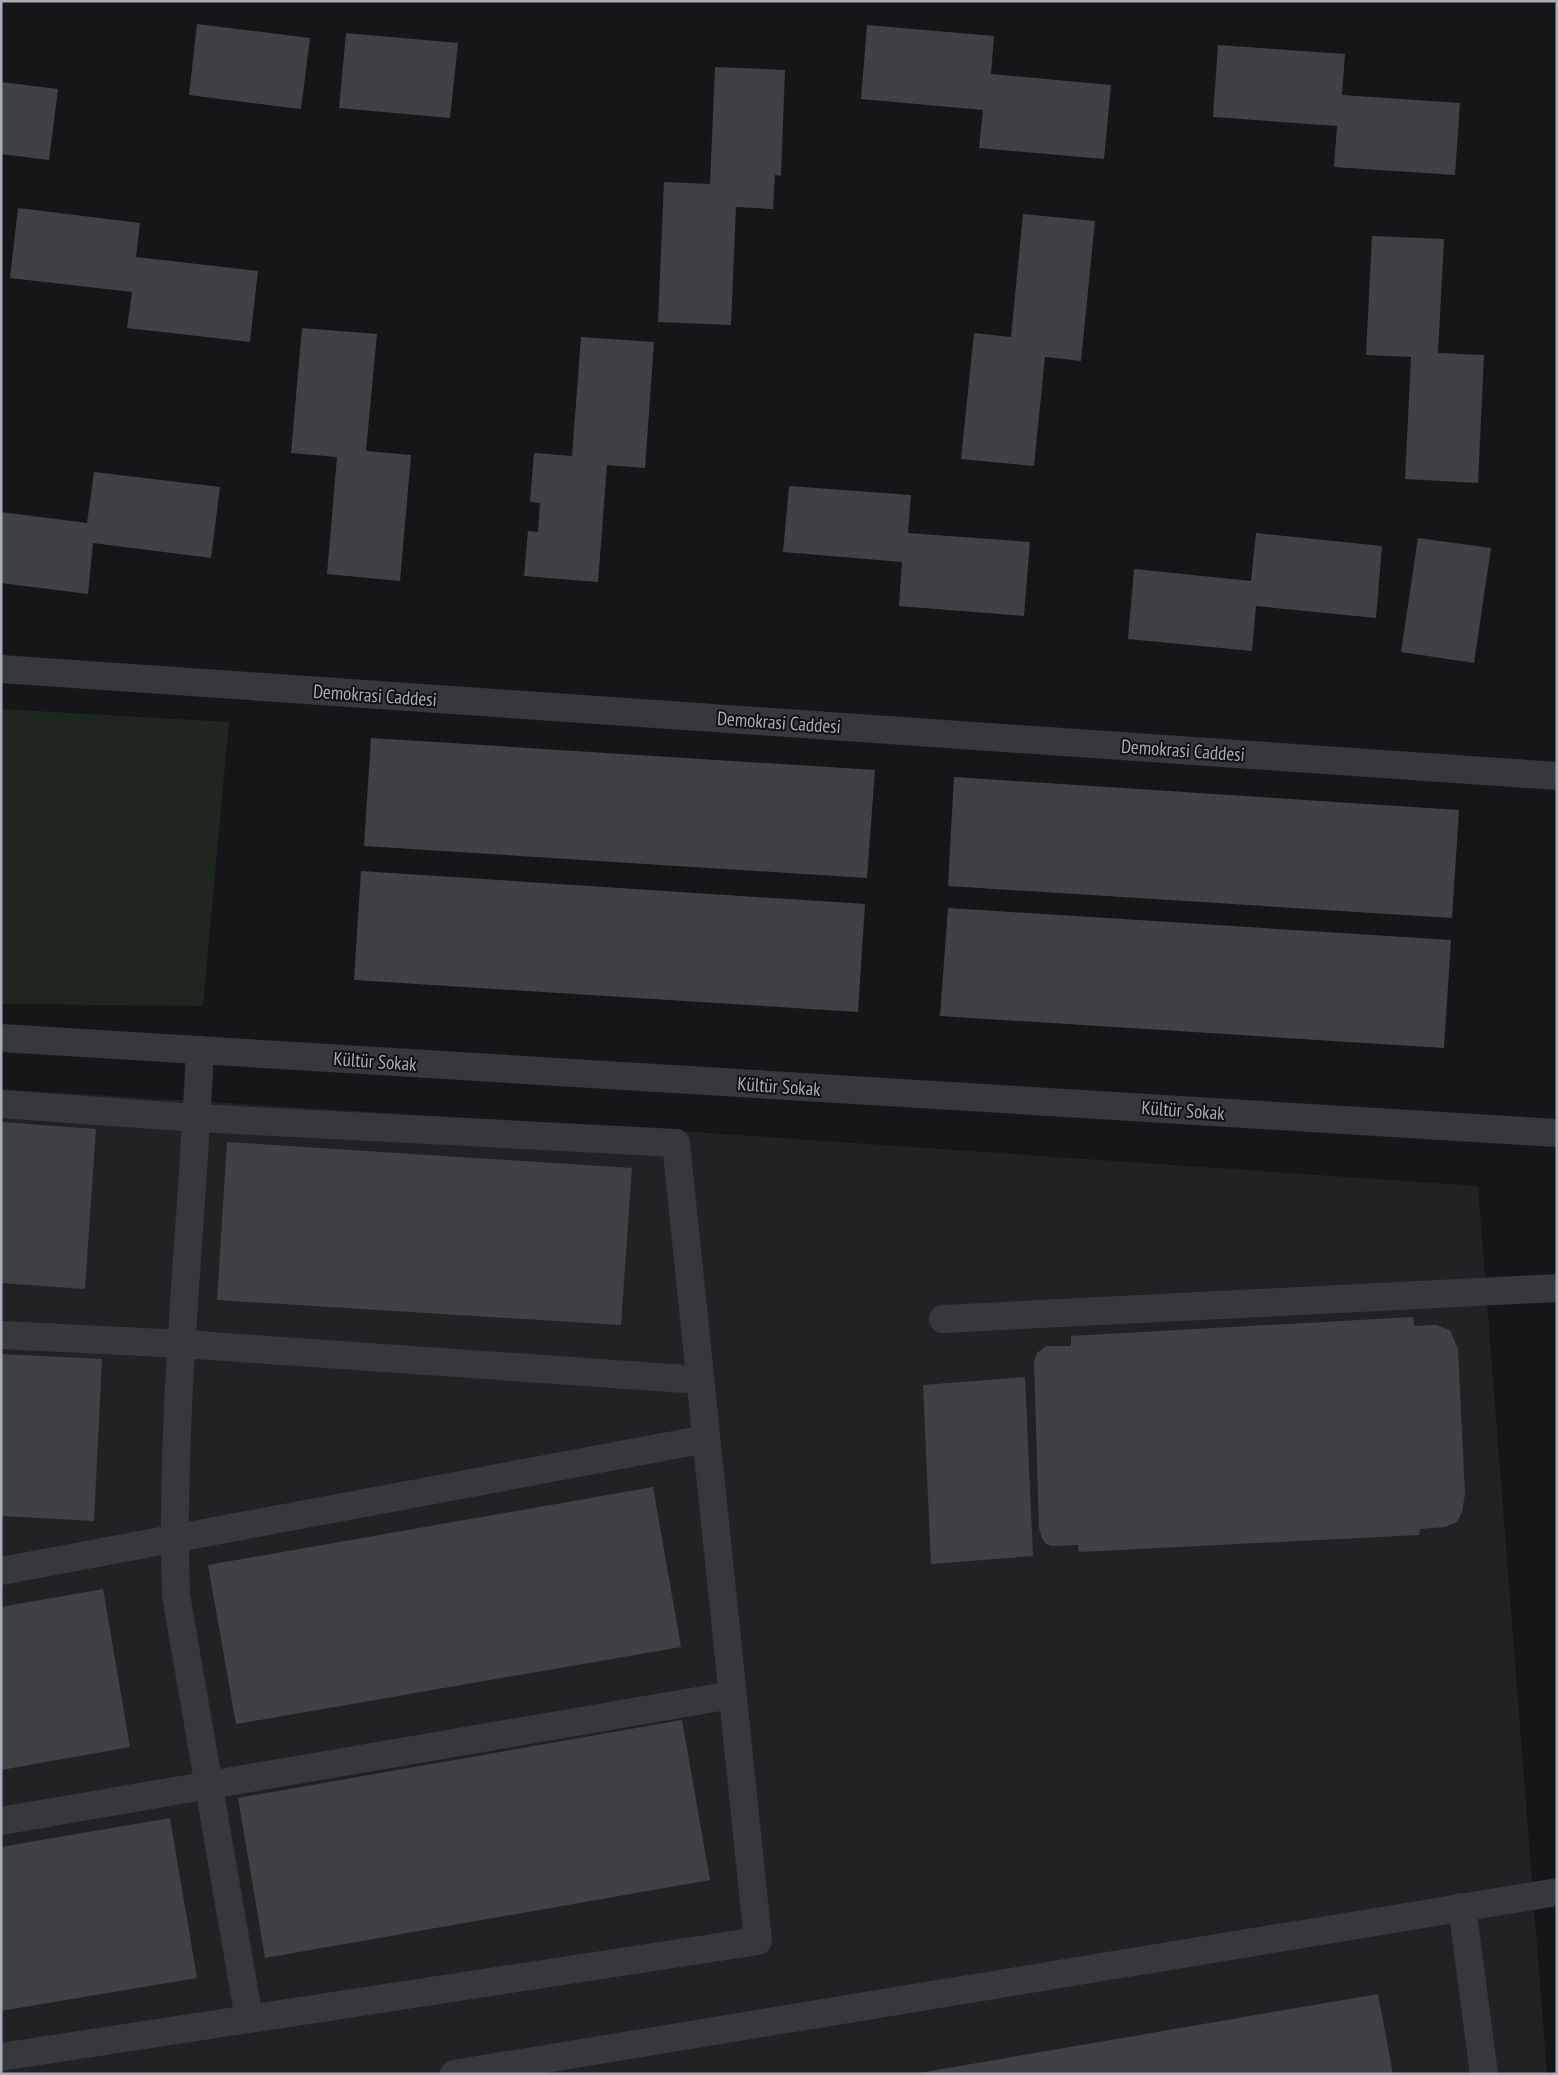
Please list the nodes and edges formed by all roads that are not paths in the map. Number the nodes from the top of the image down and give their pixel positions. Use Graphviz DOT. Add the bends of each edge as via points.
graph roads {
  1 [pos="1,669"];
  2 [pos="1557,776"];
  3 [pos="1,1038"];
  4 [pos="200,1050"];
  5 [pos="1,1104"];
  6 [pos="197,1118"];
  7 [pos="1557,1133"];
  8 [pos="1557,1288"];
  9 [pos="943,1319"];
  10 [pos="1,1334"];
  11 [pos="182,1344"];
  12 [pos="700,1380"];
  13 [pos="706,1439"];
  14 [pos="174,1538"];
  15 [pos="5,1569"];
  16 [pos="732,1695"];
  17 [pos="209,1786"];
  18 [pos="1,1821"];
  19 [pos="1557,1892"];
  20 [pos="1462,1907"];
  21 [pos="250,2019"];
  22 [pos="1,2057"];
  23 [pos="592,2063"];
  24 [pos="454,2074"];
  25 [pos="1484,2074"];
  1 -- 2 [label="street, Demokrasi Caddesi"];
  3 -- 4 [label="street, Kültür Sokak"];
  4 -- 6 [label="street"];
  4 -- 7 [label="street, Kültür Sokak"];
  5 -- 6 [label="street"];
  6 -- 11 [label="street"];
  6 -- 12 [label="street" via="676,1143"];
  8 -- 9 [label="street"];
  10 -- 11 [label="street"];
  11 -- 12 [label="street"];
  11 -- 14 [label="street"];
  12 -- 13 [label="street"];
  13 -- 14 [label="street"];
  13 -- 16 [label="street"];
  14 -- 15 [label="street"];
  14 -- 17 [label="street" via="176,1594"];
  16 -- 17 [label="street"];
  16 -- 21 [label="street" via="758,1941"];
  17 -- 18 [label="street"];
  17 -- 21 [label="street"];
  19 -- 20 [label="street"];
  20 -- 23 [label="street"];
  20 -- 25 [label="street"];
  21 -- 22 [label="street"];
  23 -- 24 [label="street"];
}
